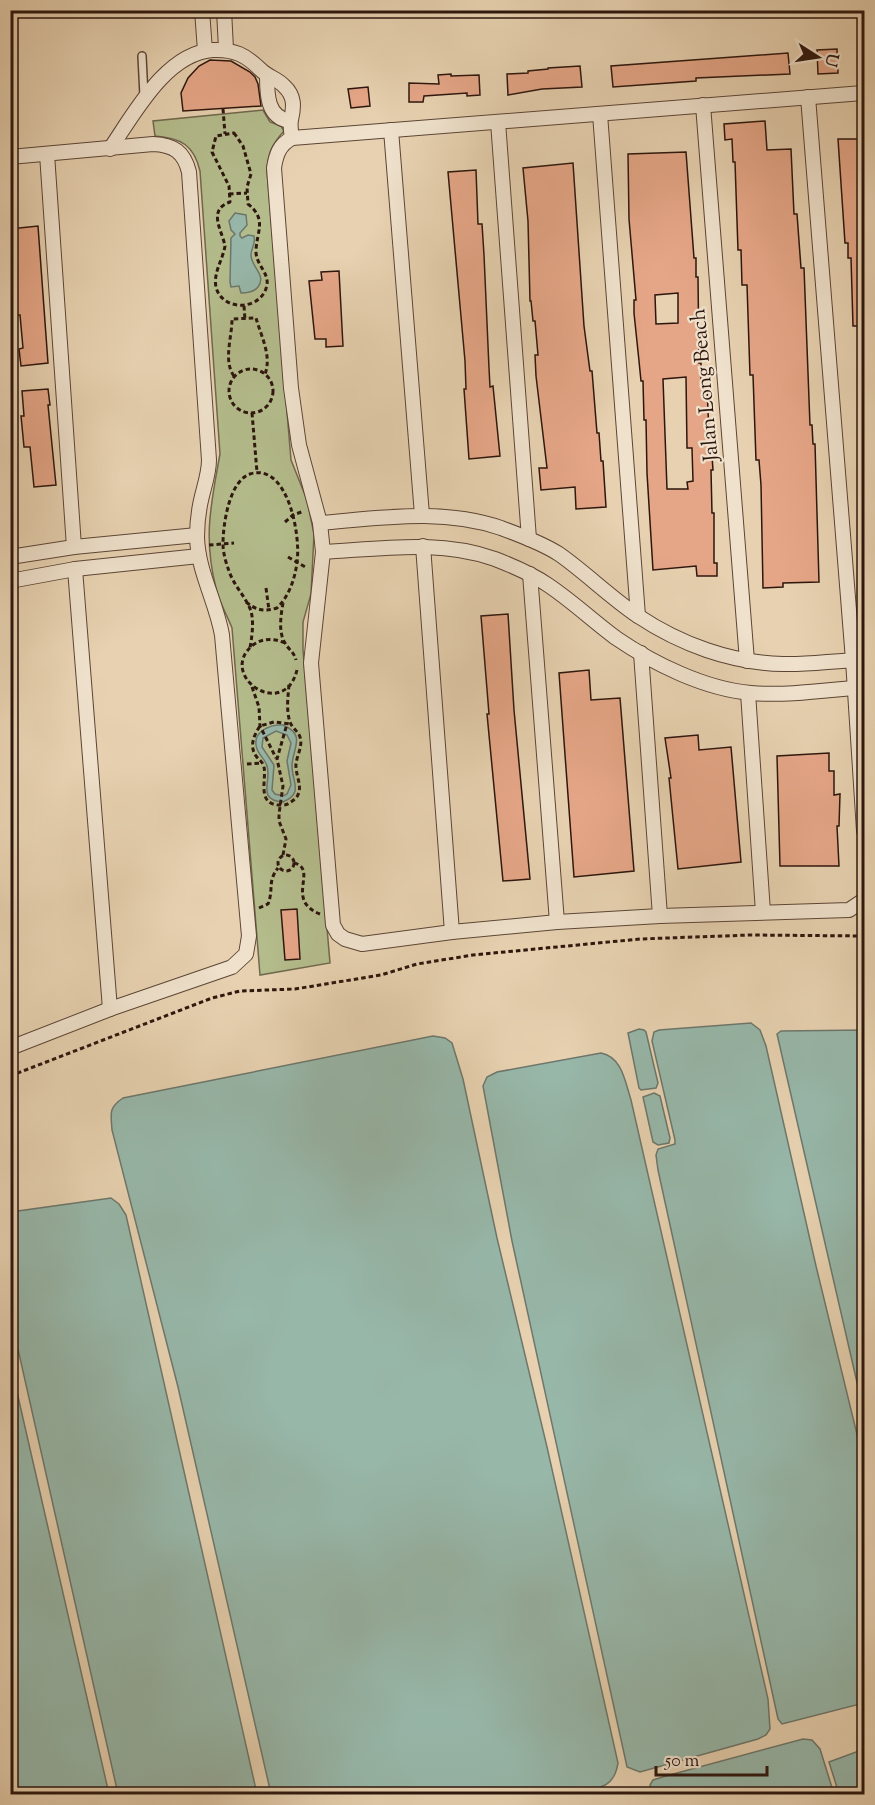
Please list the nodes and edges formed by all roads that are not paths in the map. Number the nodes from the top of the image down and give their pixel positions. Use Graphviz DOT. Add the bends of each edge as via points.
graph roads {
  1 [pos="202,10"];
  2 [pos="224,10"];
  3 [pos="226,49"];
  4 [pos="205,51"];
  5 [pos="141,56"];
  6 [pos="267,76"];
  7 [pos="863,93"];
  8 [pos="808,97"];
  9 [pos="144,98"];
  10 [pos="703,105"];
  11 [pos="600,114"];
  12 [pos="290,121"];
  13 [pos="498,122"];
  14 [pos="391,130"];
  15 [pos="292,138"];
  16 [pos="110,149"];
  17 [pos="47,154"];
  18 [pos="10,157"];
  19 [pos="422,515"];
  20 [pos="320,523"];
  21 [pos="197,536"];
  22 [pos="529,539"];
  23 [pos="423,546"];
  24 [pos="74,547"];
  25 [pos="323,552"];
  26 [pos="199,556"];
  27 [pos="10,557"];
  28 [pos="75,569"];
  29 [pos="530,574"];
  30 [pos="10,581"];
  31 [pos="638,616"];
  32 [pos="641,653"];
  33 [pos="859,660"];
  34 [pos="747,662"];
  35 [pos="860,688"];
  36 [pos="748,693"];
  37 [pos="864,831"];
  38 [pos="864,900"];
  39 [pos="764,912"];
  40 [pos="660,915"];
  41 [pos="557,922"];
  42 [pos="452,932"];
  43 [pos="110,1009"];
  44 [pos="10,1048"];
  1 -- 4 [label="street"];
  2 -- 3 [label="street"];
  3 -- 4 [label="street"];
  3 -- 6 [label="street" via="251,59"];
  4 -- 9 [label="street" via="183,58"];
  5 -- 9 [label="lane"];
  6 -- 12 [label="street" via="267,95 274,114"];
  6 -- 12 [label="street" via="290,93 294,103"];
  7 -- 8 [label="street"];
  8 -- 10 [label="street"];
  8 -- 33 [label="street"];
  9 -- 16 [label="street"];
  10 -- 11 [label="street"];
  10 -- 34 [label="street, Jalan Long Beach"];
  11 -- 13 [label="street"];
  11 -- 31 [label="street"];
  12 -- 15 [label="street"];
  13 -- 14 [label="street"];
  13 -- 22 [label="street"];
  14 -- 15 [label="street"];
  14 -- 19 [label="street"];
  15 -- 20 [label="street" via="279,150 274,168 291,388 299,444"];
  16 -- 17 [label="street"];
  16 -- 21 [label="street" via="153,144 173,147 181,152 189,172 209,460"];
  17 -- 18 [label="street"];
  17 -- 24 [label="street"];
  19 -- 20 [label="street"];
  19 -- 22 [label="street" via="453,517"];
  20 -- 25 [label="street"];
  21 -- 24 [label="street"];
  21 -- 26 [label="street"];
  22 -- 31 [label="street" via="557,553"];
  23 -- 25 [label="street"];
  23 -- 29 [label="street" via="493,558"];
  23 -- 42 [label="street"];
  24 -- 27 [label="street"];
  25 -- 42 [label="street" via="311,663 333,925 345,939 362,944"];
  26 -- 28 [label="street"];
  26 -- 43 [label="street" via="222,635 248,946 240,962 232,967"];
  28 -- 30 [label="street"];
  28 -- 43 [label="street"];
  29 -- 32 [label="street"];
  29 -- 41 [label="street"];
  31 -- 34 [label="street" via="677,639"];
  32 -- 36 [label="street" via="704,682"];
  32 -- 40 [label="street"];
  33 -- 34 [label="street"];
  33 -- 35 [label="street"];
  35 -- 36 [label="street"];
  35 -- 37 [label="street"];
  36 -- 39 [label="street"];
  38 -- 39 [label="street" via="849,909"];
  39 -- 40 [label="street"];
  40 -- 41 [label="street"];
  41 -- 42 [label="street"];
  43 -- 44 [label="street"];
}
